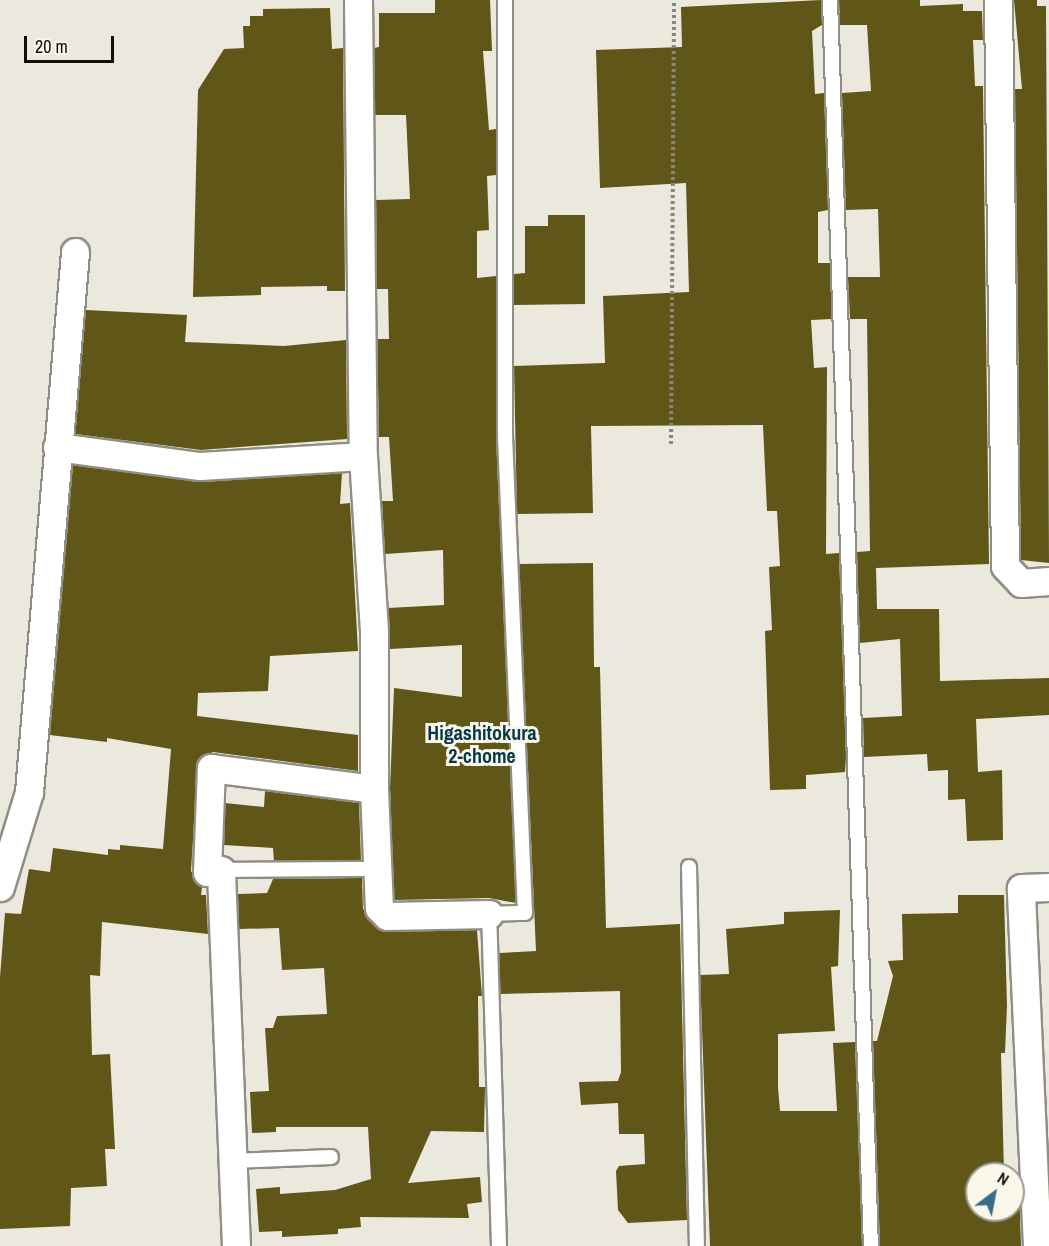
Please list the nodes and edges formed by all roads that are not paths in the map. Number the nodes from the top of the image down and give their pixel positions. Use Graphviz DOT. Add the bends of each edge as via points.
graph roads {
  1 [pos="358,0"];
  2 [pos="504,0"];
  3 [pos="830,0"];
  4 [pos="998,0"];
  5 [pos="75,252"];
  6 [pos="57,447"];
  7 [pos="363,456"];
  8 [pos="1049,581"];
  9 [pos="374,789"];
  10 [pos="689,867"];
  11 [pos="377,868"];
  12 [pos="222,870"];
  13 [pos="1049,886"];
  14 [pos="0,887"];
  15 [pos="489,914"];
  16 [pos="331,1156"];
  17 [pos="233,1161"];
  18 [pos="236,1246"];
  19 [pos="499,1246"];
  20 [pos="697,1246"];
  21 [pos="871,1246"];
  22 [pos="1037,1246"];
  1 -- 7 [label="street"];
  2 -- 15 [label="lane" via="505,434 525,914"];
  3 -- 21 [label="lane"];
  4 -- 8 [label="street" via="1005,566 1022,583"];
  5 -- 6 [label="street"];
  6 -- 7 [label="street" via="200,466"];
  6 -- 14 [label="street" via="29,792"];
  7 -- 9 [label="street" via="374,632"];
  9 -- 11 [label="street"];
  9 -- 12 [label="street" via="211,768 207,872"];
  10 -- 20 [label="lane"];
  11 -- 12 [label="lane"];
  11 -- 15 [label="street" via="379,908 387,916"];
  12 -- 17 [label="street"];
  13 -- 22 [label="street" via="1021,888"];
  15 -- 19 [label="lane"];
  16 -- 17 [label="lane"];
  17 -- 18 [label="street"];
}
